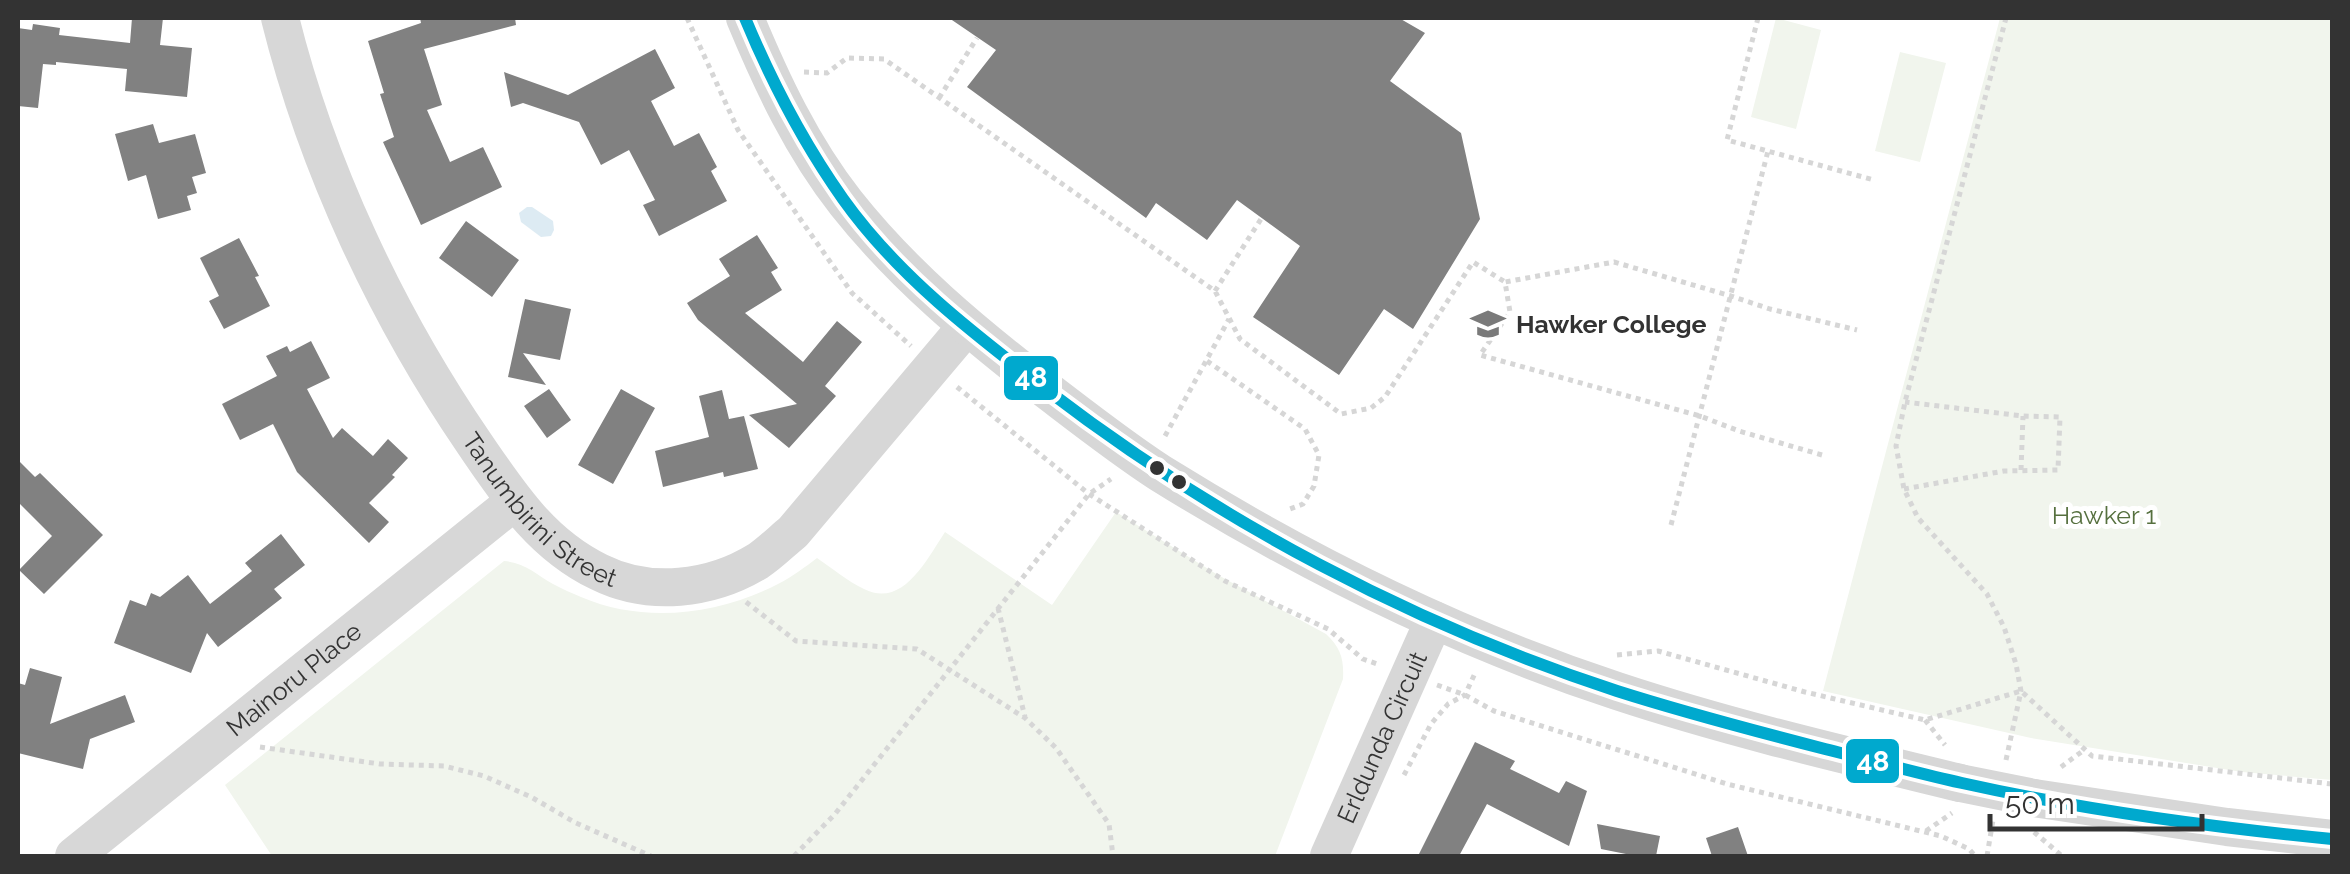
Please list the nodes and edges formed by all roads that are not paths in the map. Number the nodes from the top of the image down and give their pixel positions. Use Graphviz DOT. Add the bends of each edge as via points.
graph roads {
  1 [pos="280,18"];
  2 [pos="745,18"];
  3 [pos="966,326"];
  4 [pos="514,502"];
  5 [pos="1434,620"];
  6 [pos="2332,839"];
  7 [pos="74,856"];
  8 [pos="1329,856"];
  1 -- 4 [label="street, Tanumbirini Street" via="311,118 372,267 448,405"];
  2 -- 3 [label="street" via="794,124 844,200 902,268"];
  3 -- 4 [label="street, Tanumbirini Street" via="793,532 723,579 683,588 641,586 601,574 563,552"];
  3 -- 5 [label="street" via="1131,452 1297,553"];
  4 -- 7 [label="street, Mainoru Place"];
  5 -- 6 [label="street, bridge" via="1698,716 1955,782"];
  5 -- 8 [label="street, Erldunda Circuit"];
}
